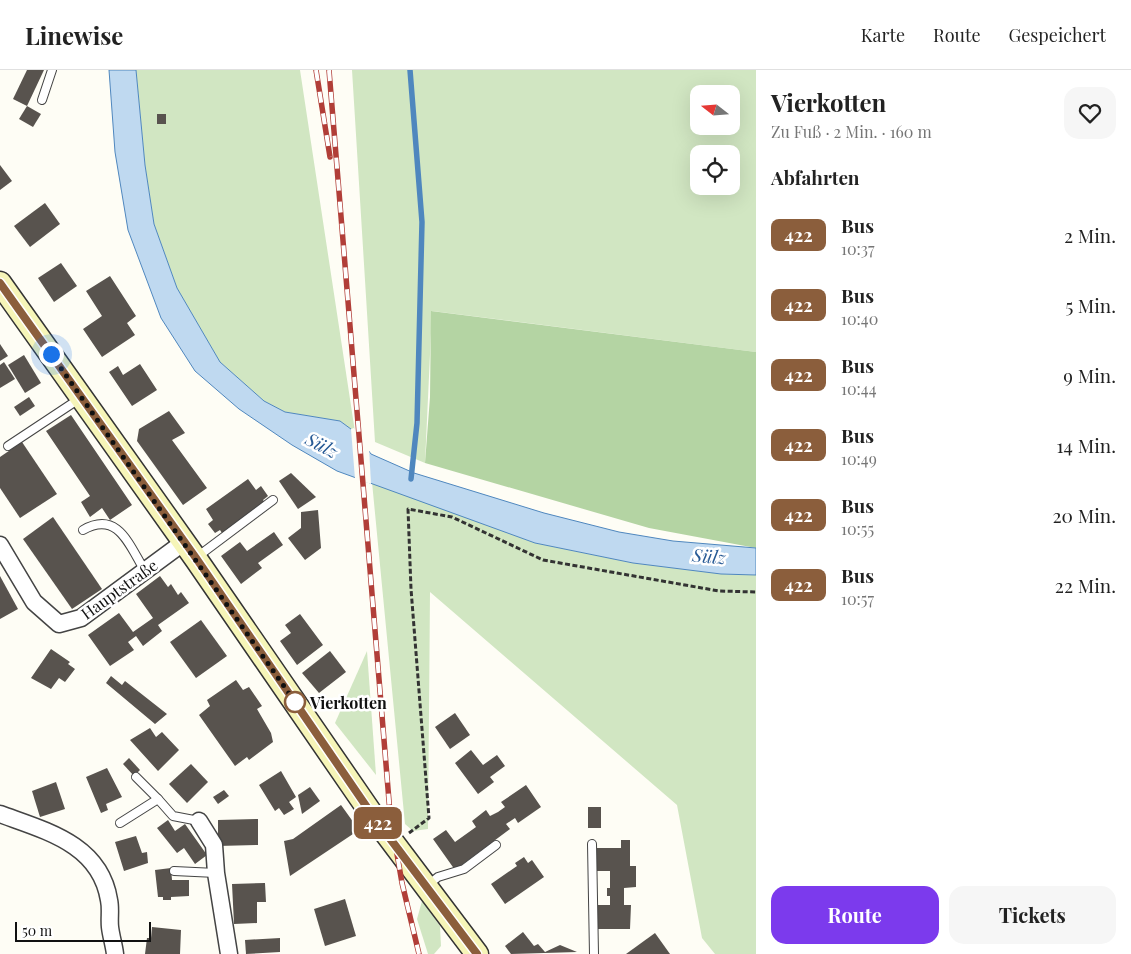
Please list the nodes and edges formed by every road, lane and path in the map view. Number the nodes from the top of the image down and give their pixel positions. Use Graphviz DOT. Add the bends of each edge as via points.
graph roads {
  1 [pos="52,70"];
  2 [pos="42,100"];
  3 [pos="0,283"];
  4 [pos="81,397"];
  5 [pos="8,446"];
  6 [pos="273,500"];
  7 [pos="83,530"];
  8 [pos="0,546"];
  9 [pos="190,550"];
  10 [pos="145,571"];
  11 [pos="756,592"];
  12 [pos="136,777"];
  13 [pos="158,799"];
  14 [pos="0,814"];
  15 [pos="199,821"];
  16 [pos="120,823"];
  17 [pos="404,837"];
  18 [pos="592,844"];
  19 [pos="496,845"];
  20 [pos="174,871"];
  21 [pos="216,872"];
  22 [pos="427,886"];
  23 [pos="115,954"];
  24 [pos="229,954"];
  25 [pos="477,954"];
  26 [pos="594,954"];
  1 -- 2 [label="lane"];
  3 -- 4 [label="main road"];
  4 -- 5 [label="lane"];
  4 -- 9 [label="main road"];
  6 -- 9 [label="lane"];
  7 -- 10 [label="lane" via="100,523 111,525 122,535"];
  8 -- 10 [label="street, Hauptstraße" via="34,602 59,624 81,618"];
  9 -- 10 [label="street, Hauptstraße"];
  9 -- 22 [label="main road" via="373,816"];
  11 -- 17 [label="path" via="719,592 543,560 452,517 408,509 414,629 430,818"];
  12 -- 13 [label="lane"];
  13 -- 15 [label="lane" via="173,816"];
  13 -- 16 [label="lane"];
  14 -- 23 [label="street" via="38,828 91,858 101,873 109,900"];
  15 -- 21 [label="street" via="214,845"];
  18 -- 26 [label="lane"];
  19 -- 22 [label="lane" via="464,869 438,877"];
  20 -- 21 [label="lane"];
  21 -- 24 [label="street"];
  22 -- 25 [label="main road"];
}
